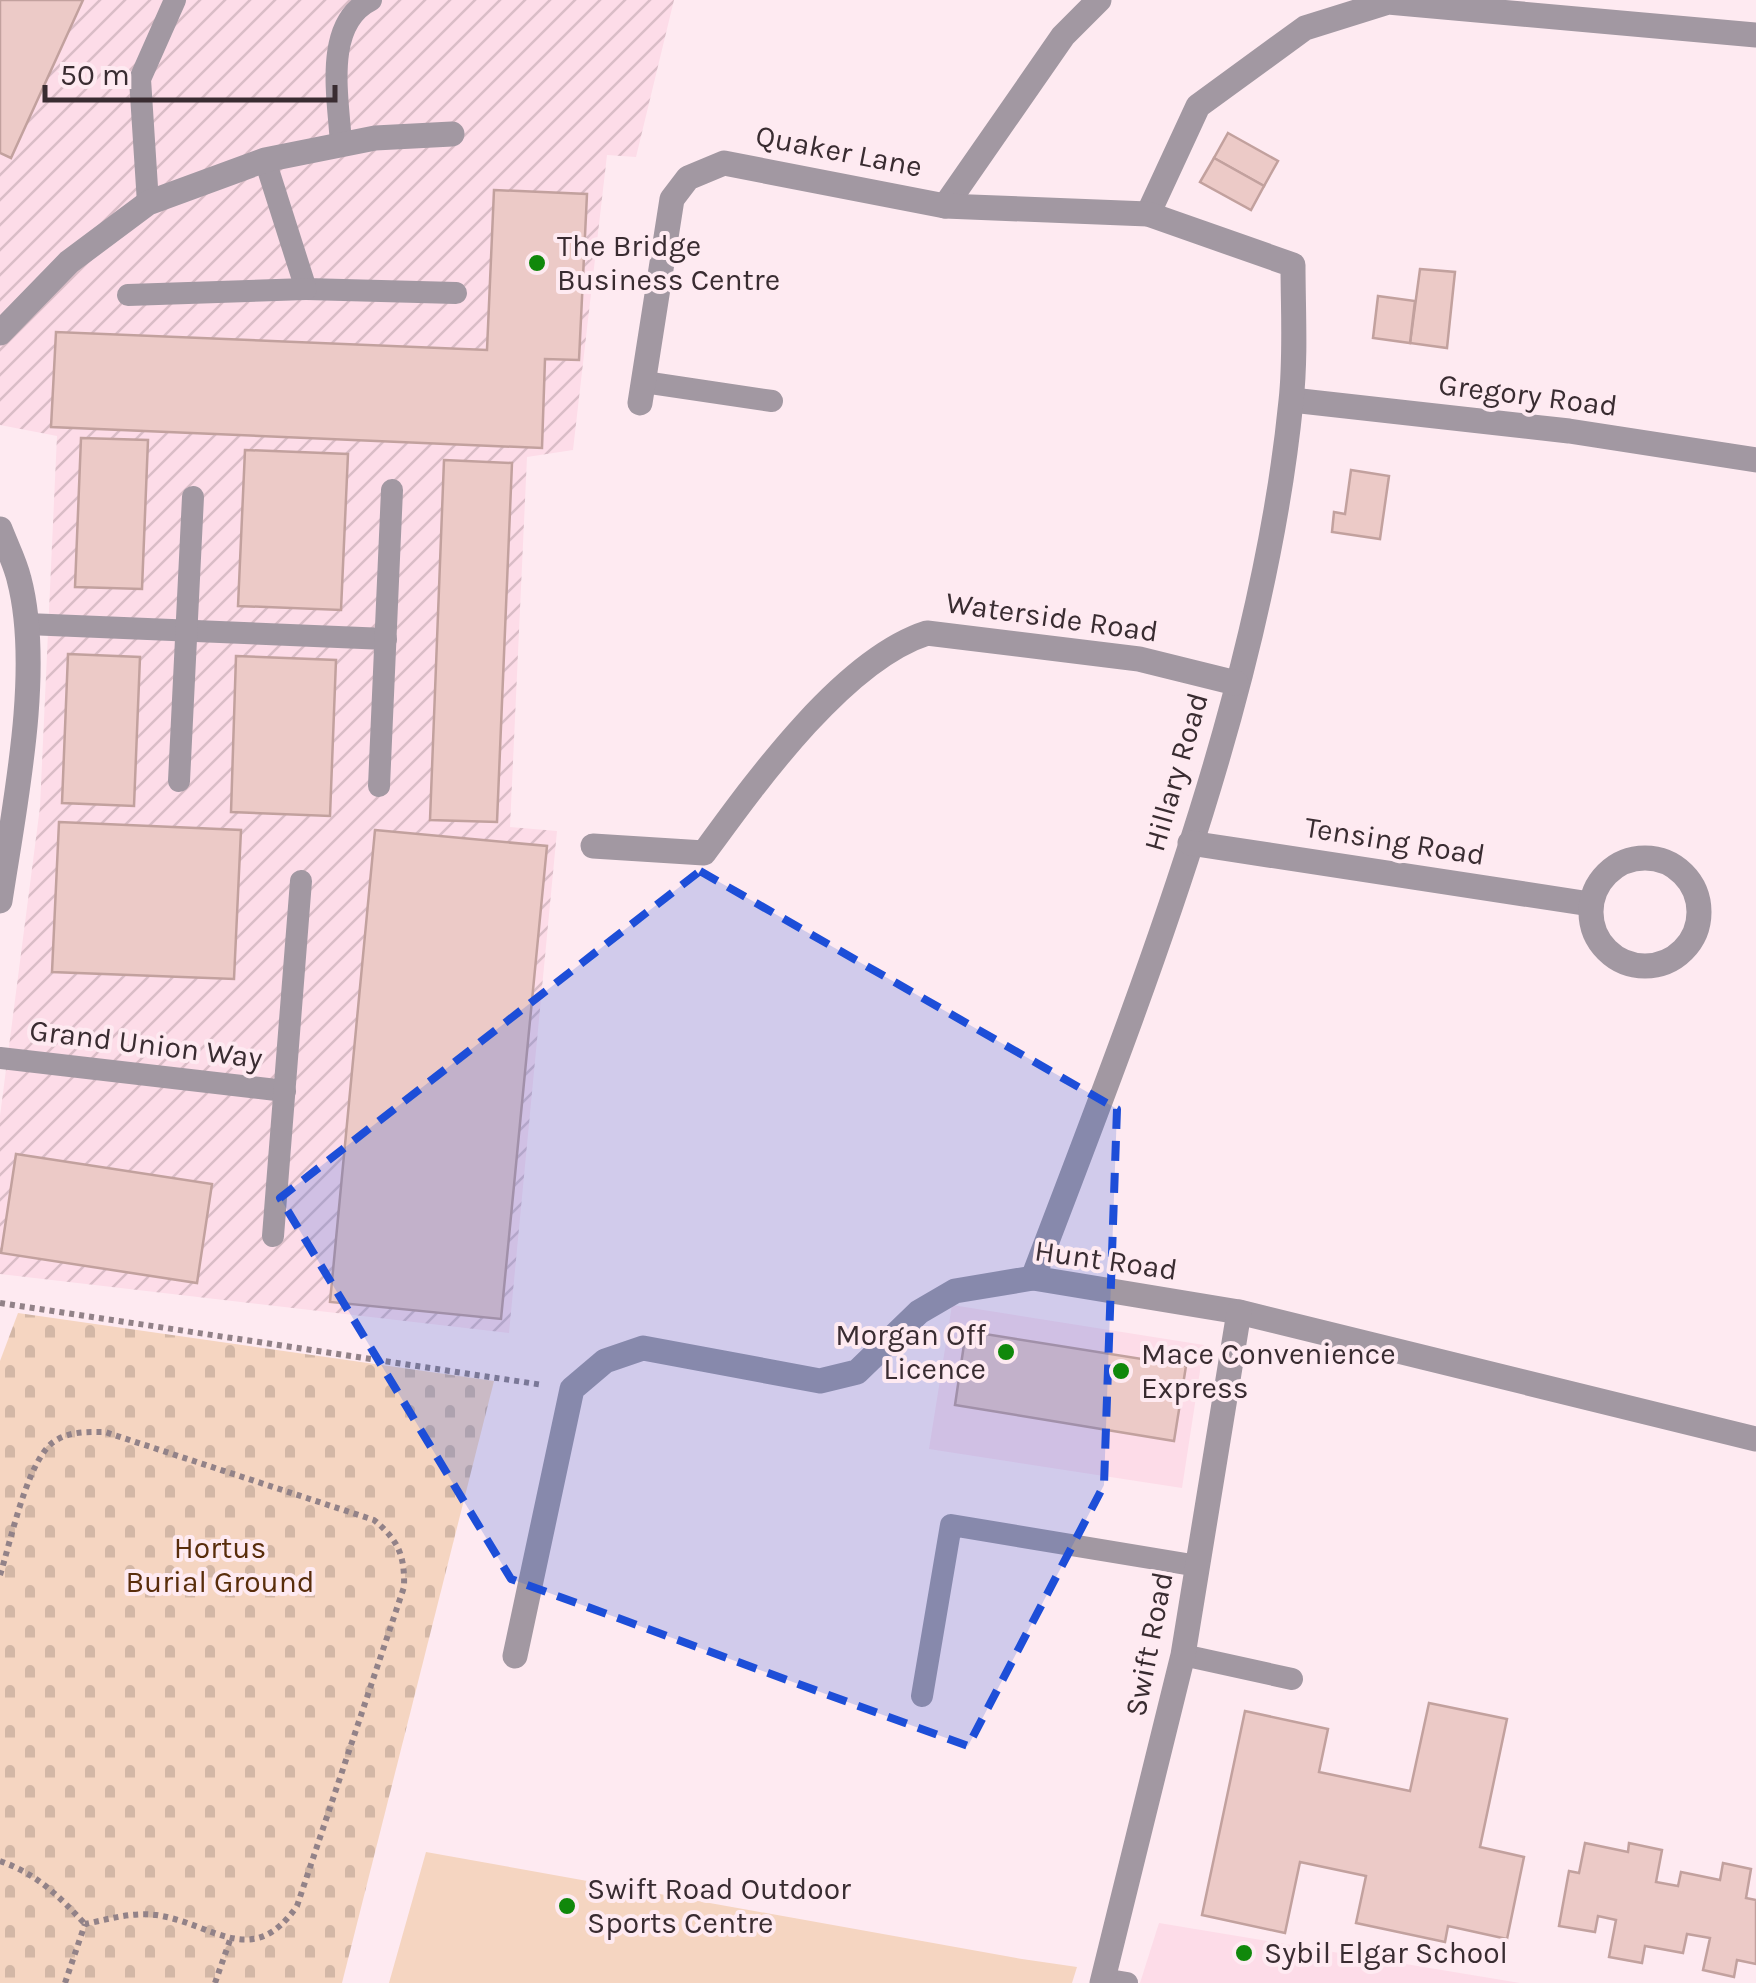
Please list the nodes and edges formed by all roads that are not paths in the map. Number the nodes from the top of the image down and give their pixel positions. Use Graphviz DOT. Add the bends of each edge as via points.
graph roads {
  1 [pos="175,0"];
  2 [pos="371,0"];
  3 [pos="1099,0"];
  4 [pos="1756,35"];
  5 [pos="452,134"];
  6 [pos="341,145"];
  7 [pos="265,160"];
  8 [pos="148,203"];
  9 [pos="945,206"];
  10 [pos="1148,214"];
  11 [pos="1293,265"];
  12 [pos="306,289"];
  13 [pos="456,293"];
  14 [pos="128,295"];
  15 [pos="0,333"];
  16 [pos="642,392"];
  17 [pos="1292,400"];
  18 [pos="772,401"];
  19 [pos="1756,460"];
  20 [pos="392,490"];
  21 [pos="193,496"];
  22 [pos="0,529"];
  23 [pos="27,624"];
  24 [pos="186,631"];
  25 [pos="386,639"];
  26 [pos="1236,683"];
  27 [pos="179,781"];
  28 [pos="379,786"];
  29 [pos="1190,843"];
  30 [pos="593,846"];
  31 [pos="301,881"];
  32 [pos="0,901"];
  33 [pos="1590,904"];
  34 [pos="0,1058"];
  35 [pos="285,1091"];
  36 [pos="273,1236"];
  37 [pos="1033,1278"];
  38 [pos="1240,1312"];
  39 [pos="1756,1438"];
  40 [pos="1198,1566"];
  41 [pos="514,1656"];
  42 [pos="1183,1656"];
  43 [pos="1292,1678"];
  44 [pos="922,1696"];
  45 [pos="1111,1982"];
  1 -- 8 [label="lane" via="140,79"];
  2 -- 6 [label="lane" via="341,36"];
  3 -- 9 [label="street" via="1063,36"];
  4 -- 10 [label="street" via="1388,2 1305,28 1198,106"];
  5 -- 6 [label="street"];
  6 -- 7 [label="street"];
  7 -- 8 [label="street"];
  7 -- 12 [label="lane"];
  8 -- 15 [label="street" via="69,262"];
  9 -- 10 [label="street, Quaker Lane"];
  9 -- 16 [label="street, Quaker Lane" via="756,166 724,162 704,168 672,199 665,223"];
  10 -- 11 [label="street, Quaker Lane"];
  11 -- 17 [label="street, Hillary Road"];
  12 -- 13 [label="lane"];
  12 -- 14 [label="lane"];
  16 -- 18 [label="lane"];
  17 -- 19 [label="street, Gregory Road" via="1570,430"];
  17 -- 26 [label="street, Hillary Road" via="1267,554"];
  20 -- 25 [label="lane"];
  21 -- 24 [label="lane"];
  22 -- 23 [label="street"];
  23 -- 24 [label="lane"];
  23 -- 32 [label="street"];
  24 -- 25 [label="lane"];
  24 -- 27 [label="lane"];
  25 -- 28 [label="lane"];
  26 -- 29 [label="street, Hillary Road"];
  26 -- 30 [label="street, Waterside Road" via="1140,660 927,633 898,642 823,708 763,772 704,854"];
  29 -- 33 [label="street, Tensing Road"];
  29 -- 37 [label="street, Hillary Road"];
  31 -- 35 [label="lane"];
  33 -- 33 [label="street" via="1608,871 1644,857 1682,872 1694,887 1698,922 1679,954 1647,967 1628,965 1598,942"];
  34 -- 35 [label="lane, Grand Union Way"];
  35 -- 36 [label="lane"];
  37 -- 38 [label="street, Hunt Road"];
  37 -- 41 [label="street, Hunt Road" via="955,1291 919,1312 857,1372 820,1380 643,1348 605,1361 572,1389"];
  38 -- 39 [label="street, Hunt Road"];
  38 -- 40 [label="street, Swift Road"];
  40 -- 42 [label="street, Swift Road"];
  40 -- 44 [label="lane" via="951,1524"];
  42 -- 43 [label="lane"];
  42 -- 45 [label="street, Swift Road"];
}
